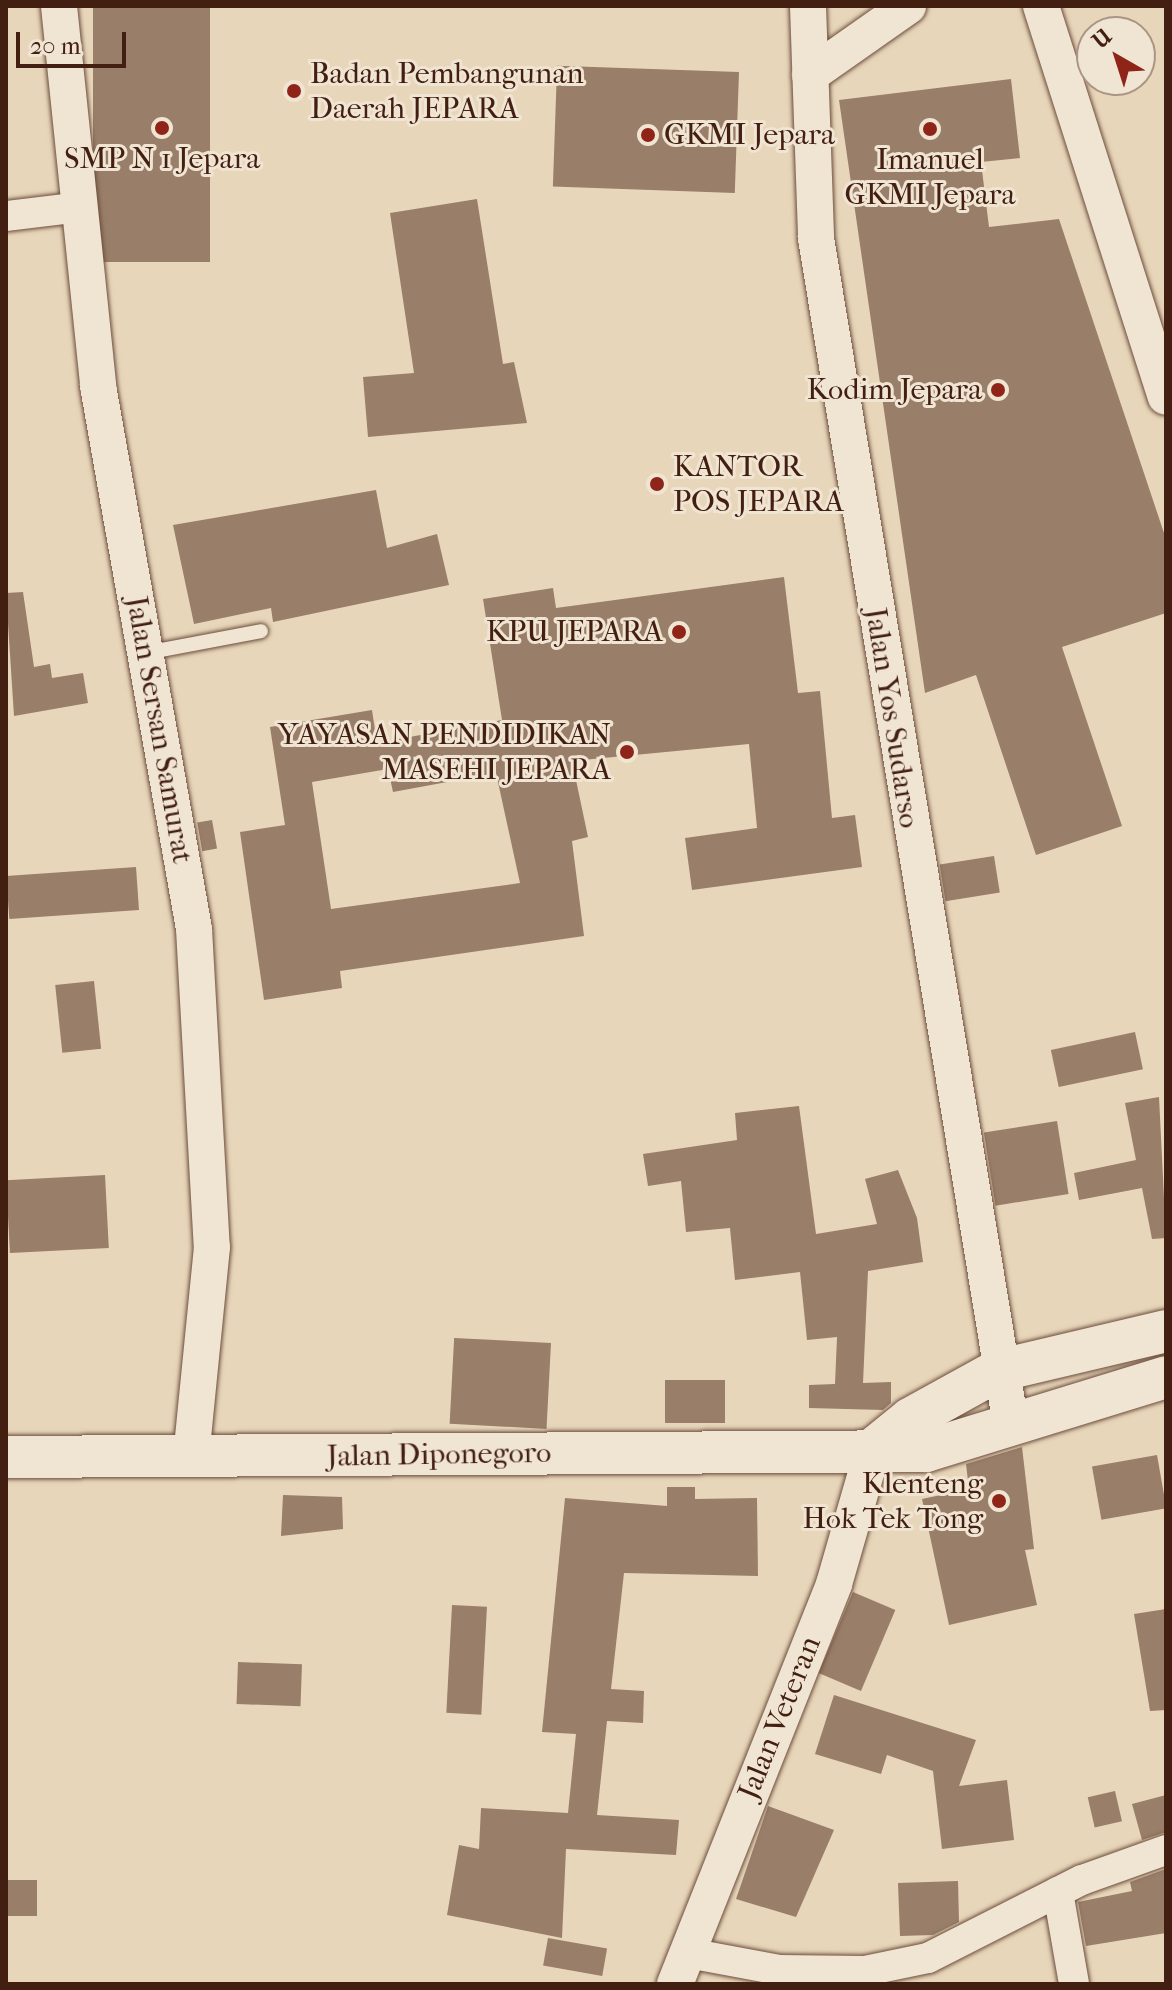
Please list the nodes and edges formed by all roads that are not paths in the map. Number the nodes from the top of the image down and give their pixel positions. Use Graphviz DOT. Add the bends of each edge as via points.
graph roads {
  1 [pos="59,6"];
  2 [pos="808,6"];
  3 [pos="908,6"];
  4 [pos="1041,6"];
  5 [pos="810,75"];
  6 [pos="81,207"];
  7 [pos="6,216"];
  8 [pos="1155,338"];
  9 [pos="1166,397"];
  10 [pos="261,631"];
  11 [pos="145,653"];
  12 [pos="1166,1331"];
  13 [pos="997,1371"];
  14 [pos="1166,1377"];
  15 [pos="1011,1426"];
  16 [pos="873,1449"];
  17 [pos="6,1457"];
  18 [pos="191,1457"];
  19 [pos="1166,1850"];
  20 [pos="1058,1892"];
  21 [pos="682,1968"];
  22 [pos="1074,1984"];
  1 -- 6 [label="street, Jalan Sersan Samurat"];
  2 -- 5 [label="street, Jalan Yos Sudarso"];
  3 -- 5 [label="street"];
  4 -- 8 [label="street"];
  5 -- 13 [label="street, Jalan Yos Sudarso" via="816,238"];
  6 -- 7 [label="street"];
  6 -- 11 [label="street, Jalan Sersan Samurat" via="98,386"];
  8 -- 9 [label="street"];
  10 -- 11 [label="lane"];
  11 -- 18 [label="street, Jalan Sersan Samurat" via="194,929 209,1119 208,1330"];
  12 -- 13 [label="main road"];
  13 -- 15 [label="street, Jalan Yos Sudarso"];
  13 -- 16 [label="main road" via="910,1419"];
  14 -- 15 [label="main road, Jalan Diponegoro"];
  15 -- 16 [label="main road, Jalan Diponegoro" via="926,1451"];
  16 -- 18 [label="main road, Jalan Diponegoro"];
  16 -- 21 [label="street, Jalan Veteran" via="834,1584"];
  17 -- 18 [label="main road, Jalan Diponegoro"];
  19 -- 20 [label="street"];
  20 -- 21 [label="street" via="928,1958 865,1971"];
  20 -- 22 [label="street"];
}
